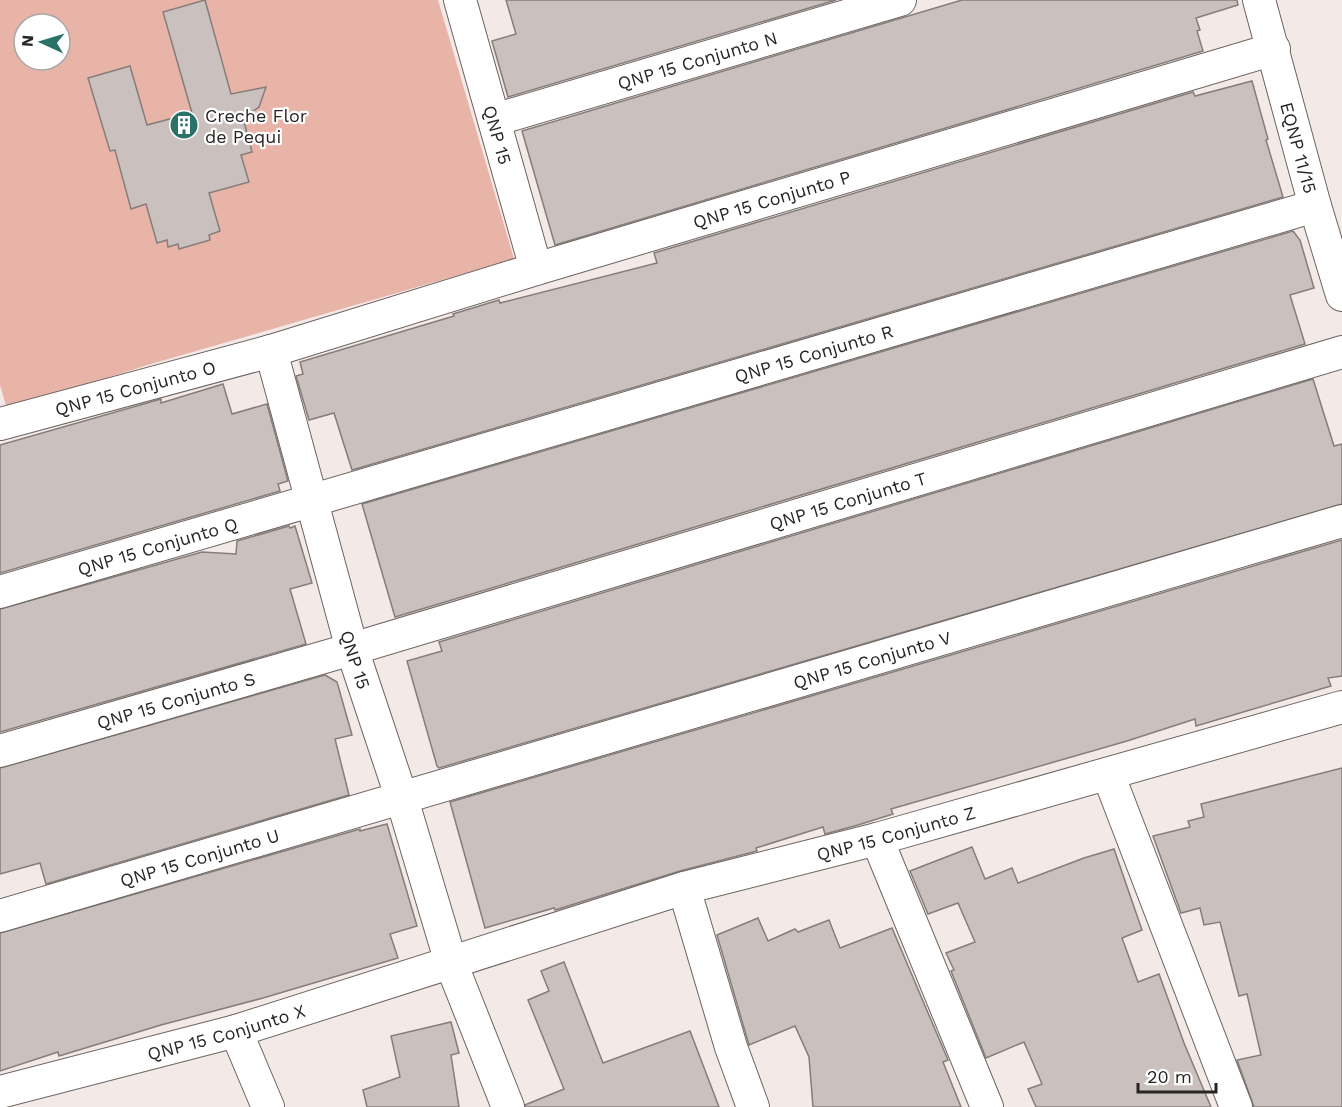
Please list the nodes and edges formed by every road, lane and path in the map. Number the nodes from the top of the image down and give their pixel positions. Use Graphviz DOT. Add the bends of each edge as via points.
graph roads {
  1 [pos="460,0"];
  2 [pos="900,0"];
  3 [pos="1259,0"];
  4 [pos="1274,50"];
  5 [pos="494,120"];
  6 [pos="1315,206"];
  7 [pos="536,269"];
  8 [pos="1342,295"];
  9 [pos="271,351"];
  10 [pos="1342,352"];
  11 [pos="0,424"];
  12 [pos="313,500"];
  13 [pos="1342,521"];
  14 [pos="0,592"];
  15 [pos="352,648"];
  16 [pos="1342,707"];
  17 [pos="0,751"];
  18 [pos="1108,774"];
  19 [pos="402,799"];
  20 [pos="877,839"];
  21 [pos="684,888"];
  22 [pos="0,916"];
  23 [pos="451,963"];
  24 [pos="236,1031"];
  25 [pos="0,1092"];
  26 [pos="268,1107"];
  27 [pos="508,1107"];
  28 [pos="753,1107"];
  29 [pos="987,1107"];
  30 [pos="1236,1107"];
  1 -- 5 [label="street, QNP 15"];
  2 -- 5 [label="street, QNP 15 Conjunto N"];
  3 -- 4 [label="street, EQNP 11/15"];
  4 -- 6 [label="street, EQNP 11/15"];
  4 -- 7 [label="street, QNP 15 Conjunto P"];
  5 -- 7 [label="street, QNP 15"];
  6 -- 8 [label="street, EQNP 11/15"];
  6 -- 12 [label="street, QNP 15 Conjunto R"];
  7 -- 9 [label="street, QNP 15 Conjunto P"];
  9 -- 11 [label="street, QNP 15 Conjunto O"];
  9 -- 12 [label="street, QNP 15"];
  10 -- 15 [label="street, QNP 15 Conjunto T"];
  12 -- 14 [label="street, QNP 15 Conjunto Q"];
  12 -- 15 [label="street, QNP 15"];
  13 -- 19 [label="street, QNP 15 Conjunto V"];
  15 -- 17 [label="street, QNP 15 Conjunto S"];
  15 -- 19 [label="street, QNP 15"];
  16 -- 18 [label="street, QNP 15 Conjunto Z"];
  18 -- 20 [label="street, QNP 15 Conjunto Z"];
  18 -- 30 [label="street"];
  19 -- 22 [label="street, QNP 15 Conjunto U"];
  19 -- 23 [label="street, QNP 15"];
  20 -- 21 [label="street, QNP 15 Conjunto Z"];
  20 -- 29 [label="street"];
  21 -- 23 [label="street, QNP 15 Conjunto Z"];
  21 -- 28 [label="street"];
  23 -- 24 [label="street, QNP 15 Conjunto X"];
  23 -- 27 [label="street, QNP 15"];
  24 -- 25 [label="street, QNP 15 Conjunto X"];
  24 -- 26 [label="street"];
}
